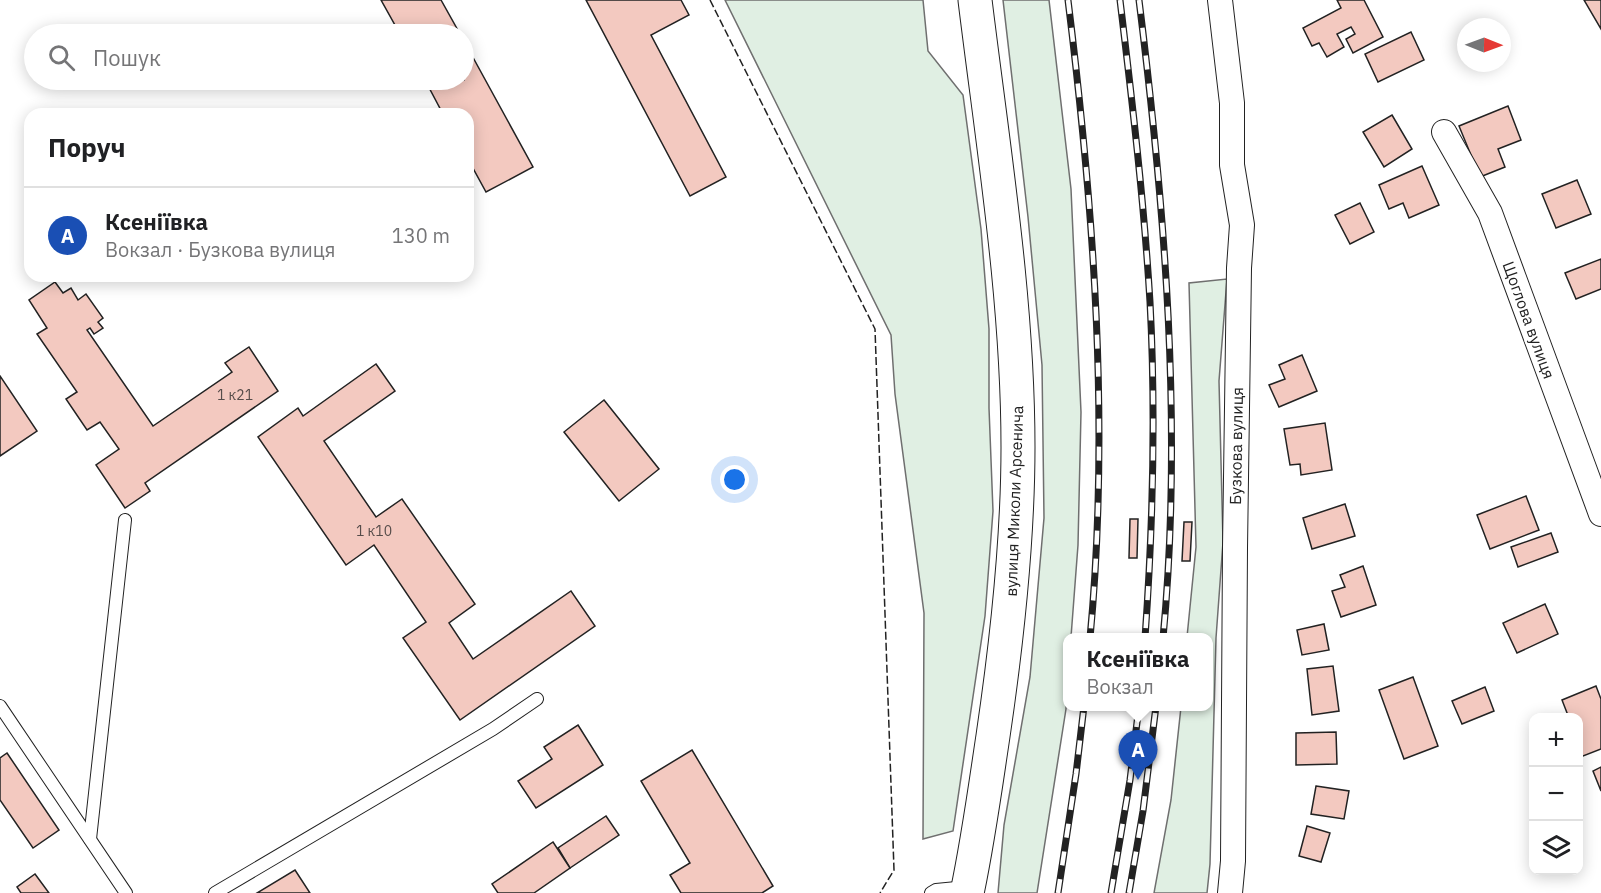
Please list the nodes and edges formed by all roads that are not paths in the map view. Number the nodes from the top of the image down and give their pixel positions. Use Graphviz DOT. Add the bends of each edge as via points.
graph roads {
  1 [pos="975,0"];
  2 [pos="1221,0"];
  3 [pos="1444,132"];
  4 [pos="1601,514"];
  5 [pos="125,520"];
  6 [pos="537,699"];
  7 [pos="0,706"];
  8 [pos="90,839"];
  9 [pos="967,890"];
  10 [pos="126,893"];
  11 [pos="215,893"];
  12 [pos="931,893"];
  13 [pos="1230,893"];
  1 -- 9 [label="main road, вулиця Миколи Арсенича" via="1008,275 1018,448 1010,609"];
  2 -- 13 [label="street, Бузкова вулиця" via="1232,103 1232,165 1242,225"];
  3 -- 4 [label="street, Щоглова вулиця" via="1490,213"];
  5 -- 8 [label="lane"];
  6 -- 11 [label="lane"];
  7 -- 8 [label="lane"];
  8 -- 10 [label="lane"];
  9 -- 12 [label="lane"];
}
